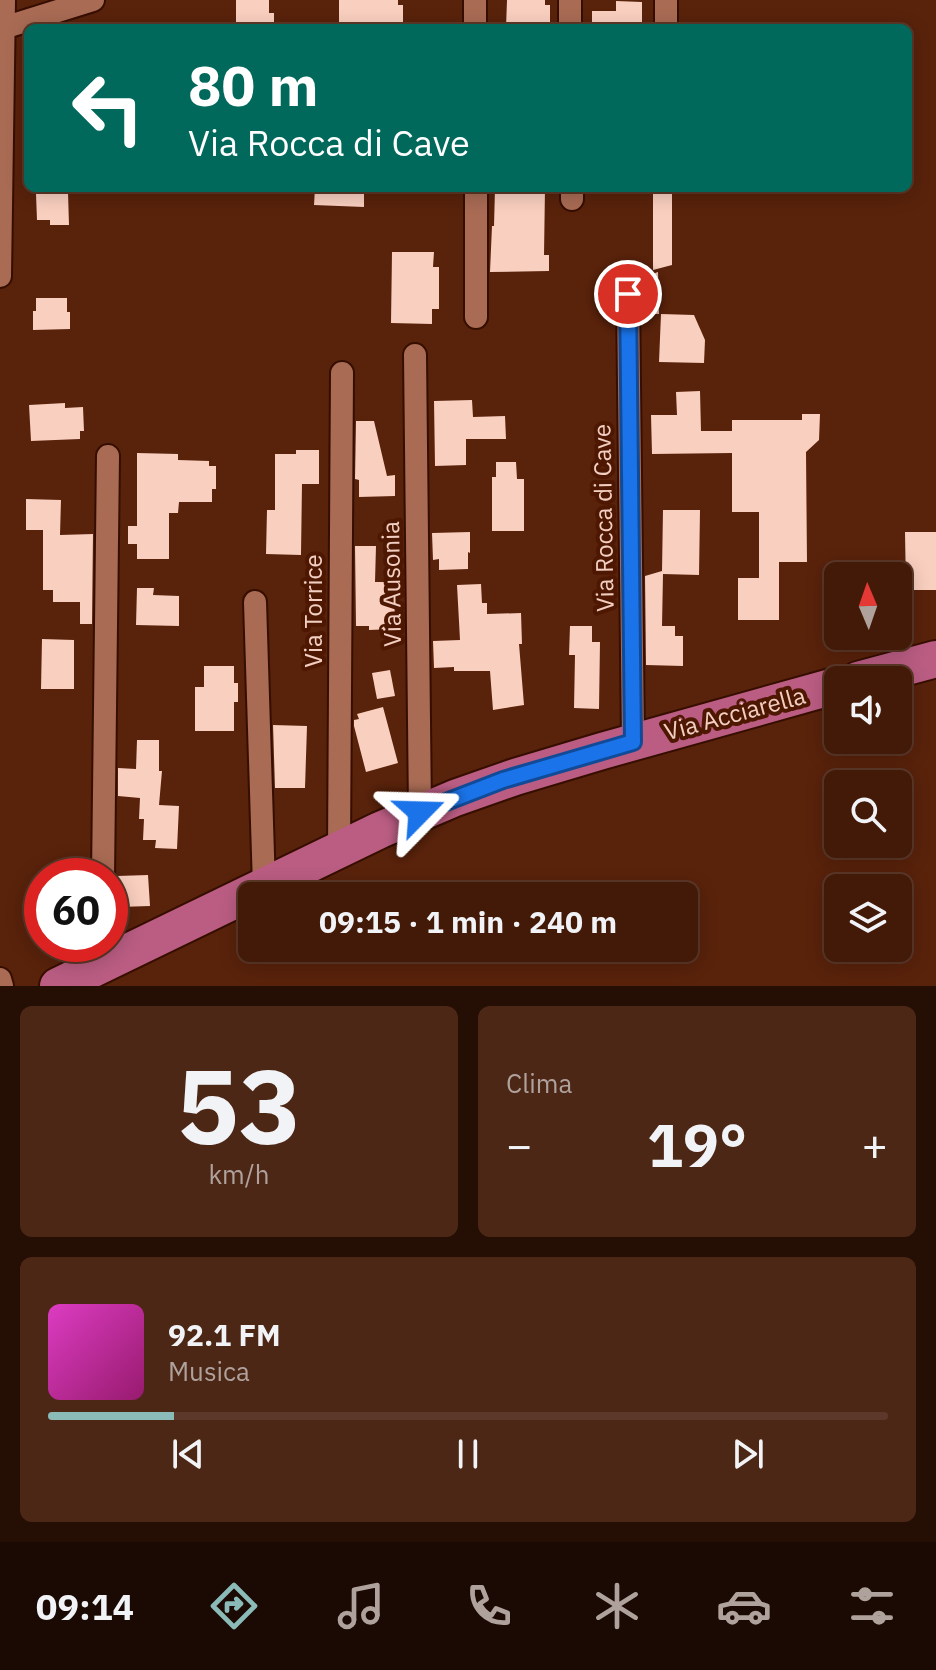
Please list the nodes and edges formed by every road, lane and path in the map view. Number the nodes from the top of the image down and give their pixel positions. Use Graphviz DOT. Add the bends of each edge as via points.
graph roads {
  1 [pos="4,0"];
  2 [pos="93,0"];
  3 [pos="475,0"];
  4 [pos="570,0"];
  5 [pos="666,0"];
  6 [pos="37,24"];
  7 [pos="475,24"];
  8 [pos="570,24"];
  9 [pos="666,24"];
  10 [pos="24,30"];
  11 [pos="2,39"];
  12 [pos="476,192"];
  13 [pos="0,276"];
  14 [pos="628,294"];
  15 [pos="476,317"];
  16 [pos="415,355"];
  17 [pos="342,373"];
  18 [pos="108,456"];
  19 [pos="255,602"];
  20 [pos="936,659"];
  21 [pos="910,666"];
  22 [pos="824,689"];
  23 [pos="633,742"];
  24 [pos="420,812"];
  25 [pos="339,849"];
  26 [pos="103,858"];
  27 [pos="264,882"];
  28 [pos="272,882"];
  29 [pos="238,897"];
  30 [pos="128,944"];
  31 [pos="92,962"];
  32 [pos="0,979"];
  33 [pos="2,986"];
  34 [pos="58,986"];
  1 -- 11 [label="street"];
  2 -- 6 [label="street"];
  3 -- 7 [label="street"];
  4 -- 8 [label="street"];
  5 -- 9 [label="street"];
  10 -- 11 [label="street"];
  11 -- 13 [label="street"];
  12 -- 15 [label="street"];
  14 -- 23 [label="street, Via Rocca di Cave"];
  16 -- 24 [label="street, Via Ausonia"];
  17 -- 25 [label="street, Via Torrice"];
  18 -- 26 [label="street"];
  19 -- 27 [label="street"];
  20 -- 21 [label="main road"];
  22 -- 23 [label="main road, Via Acciarella"];
  23 -- 24 [label="main road, Via Acciarella" via="503,780"];
  24 -- 25 [label="main road, Via Acciarella"];
  25 -- 28 [label="main road, Via Acciarella"];
  29 -- 30 [label="main road, Via Acciarella"];
  31 -- 34 [label="main road, Via Acciarella"];
  32 -- 33 [label="street"];
}
